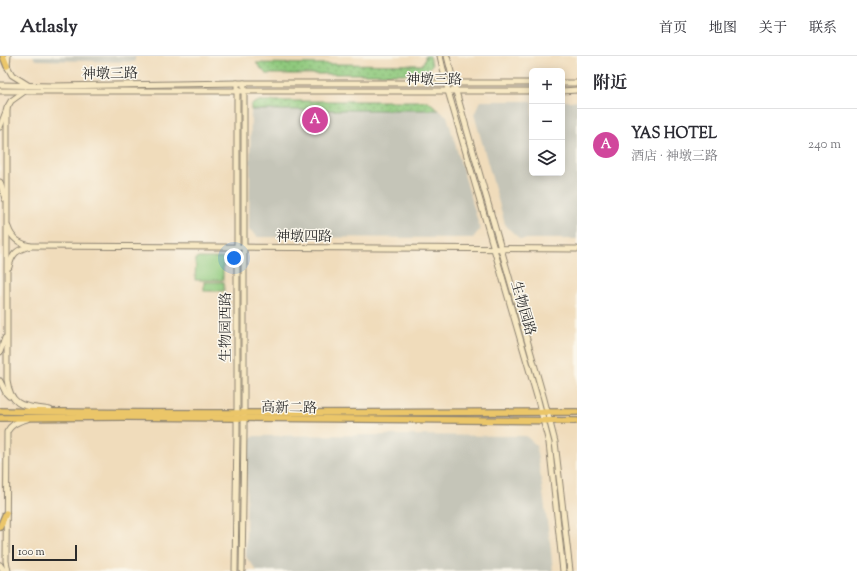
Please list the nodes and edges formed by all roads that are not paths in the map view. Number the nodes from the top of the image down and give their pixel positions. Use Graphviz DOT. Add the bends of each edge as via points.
graph roads {
  1 [pos="3,56"];
  2 [pos="8,56"];
  3 [pos="440,56"];
  4 [pos="447,56"];
  5 [pos="7,66"];
  6 [pos="237,83"];
  7 [pos="244,83"];
  8 [pos="529,83"];
  9 [pos="565,83"];
  10 [pos="577,83"];
  11 [pos="447,84"];
  12 [pos="454,84"];
  13 [pos="0,85"];
  14 [pos="27,88"];
  15 [pos="577,90"];
  16 [pos="0,91"];
  17 [pos="237,91"];
  18 [pos="244,91"];
  19 [pos="529,91"];
  20 [pos="565,91"];
  21 [pos="448,92"];
  22 [pos="456,92"];
  23 [pos="7,108"];
  24 [pos="0,127"];
  25 [pos="0,182"];
  26 [pos="7,205"];
  27 [pos="7,223"];
  28 [pos="30,246"];
  29 [pos="237,248"];
  30 [pos="244,248"];
  31 [pos="494,248"];
  32 [pos="501,248"];
  33 [pos="577,248"];
  34 [pos="7,274"];
  35 [pos="7,333"];
  36 [pos="0,352"];
  37 [pos="0,381"];
  38 [pos="14,401"];
  39 [pos="0,411"];
  40 [pos="67,412"];
  41 [pos="541,412"];
  42 [pos="548,412"];
  43 [pos="577,412"];
  44 [pos="236,415"];
  45 [pos="243,415"];
  46 [pos="40,417"];
  47 [pos="0,418"];
  48 [pos="543,420"];
  49 [pos="549,420"];
  50 [pos="577,421"];
  51 [pos="7,432"];
  52 [pos="0,440"];
  53 [pos="6,513"];
  54 [pos="0,527"];
  55 [pos="0,565"];
  56 [pos="4,571"];
  57 [pos="8,571"];
  58 [pos="235,571"];
  59 [pos="242,571"];
  60 [pos="563,571"];
  61 [pos="570,571"];
  1 -- 5 [label="main road"];
  2 -- 5 [label="street"];
  3 -- 11 [label="street, 生物园路"];
  4 -- 12 [label="street, 生物园路"];
  5 -- 14 [label="street" via="12,75"];
  6 -- 7 [label="street, 神墩三路"];
  6 -- 14 [label="street, 神墩三路"];
  6 -- 17 [label="street, 生物园西路"];
  7 -- 11 [label="street, 神墩三路"];
  7 -- 18 [label="street, 生物园西路"];
  8 -- 12 [label="street, 神墩三路"];
  9 -- 10 [label="street"];
  11 -- 12 [label="street, 神墩三路"];
  11 -- 21 [label="street, 生物园路"];
  12 -- 22 [label="street, 生物园路"];
  13 -- 14 [label="street, 神墩三路"];
  14 -- 16 [label="street, 神墩三路"];
  14 -- 17 [label="street, 神墩三路"];
  14 -- 23 [label="street" via="10,101"];
  15 -- 20 [label="street"];
  17 -- 18 [label="street, 神墩三路"];
  17 -- 29 [label="street, 生物园西路"];
  18 -- 21 [label="street, 神墩三路"];
  18 -- 30 [label="street, 生物园西路"];
  19 -- 22 [label="street, 神墩三路"];
  21 -- 22 [label="street, 神墩三路"];
  21 -- 31 [label="street, 生物园路"];
  22 -- 32 [label="street, 生物园路"];
  23 -- 24 [label="street"];
  23 -- 26 [label="street"];
  25 -- 26 [label="street"];
  26 -- 27 [label="street"];
  27 -- 28 [label="street" via="19,243"];
  27 -- 34 [label="street"];
  28 -- 29 [label="street, 神墩四路"];
  28 -- 34 [label="street" via="14,254"];
  29 -- 30 [label="street, 神墩四路"];
  29 -- 44 [label="street, 生物园西路"];
  30 -- 31 [label="street, 神墩四路"];
  30 -- 45 [label="street, 生物园西路"];
  31 -- 32 [label="street, 神墩四路"];
  31 -- 41 [label="street, 生物园路"];
  32 -- 33 [label="street, 神墩四路"];
  32 -- 42 [label="street, 生物园路"];
  34 -- 35 [label="street"];
  35 -- 36 [label="street"];
  35 -- 38 [label="street" via="8,392"];
  37 -- 38 [label="street"];
  38 -- 40 [label="street" via="23,406"];
  39 -- 40 [label="main road, 高新二路"];
  40 -- 44 [label="main road, 高新二路"];
  41 -- 42 [label="main road, 高新二路"];
  41 -- 45 [label="main road, 高新二路"];
  41 -- 48 [label="street, 生物园路"];
  42 -- 43 [label="main road, 高新二路"];
  42 -- 49 [label="street, 生物园路"];
  44 -- 45 [label="main road, 高新二路"];
  44 -- 46 [label="main road, 高新二路"];
  44 -- 58 [label="street, 生物园西路"];
  45 -- 48 [label="main road, 高新二路"];
  45 -- 59 [label="street, 生物园西路"];
  46 -- 47 [label="main road, 高新二路"];
  46 -- 51 [label="street" via="16,422"];
  48 -- 49 [label="main road, 高新二路"];
  48 -- 60 [label="street, 生物园路" via="549,443"];
  49 -- 50 [label="main road, 高新二路"];
  49 -- 61 [label="street, 生物园路" via="555,442"];
  51 -- 52 [label="street"];
  51 -- 53 [label="street"];
  53 -- 54 [label="main road"];
  53 -- 57 [label="street"];
  55 -- 56 [label="street"];
}
